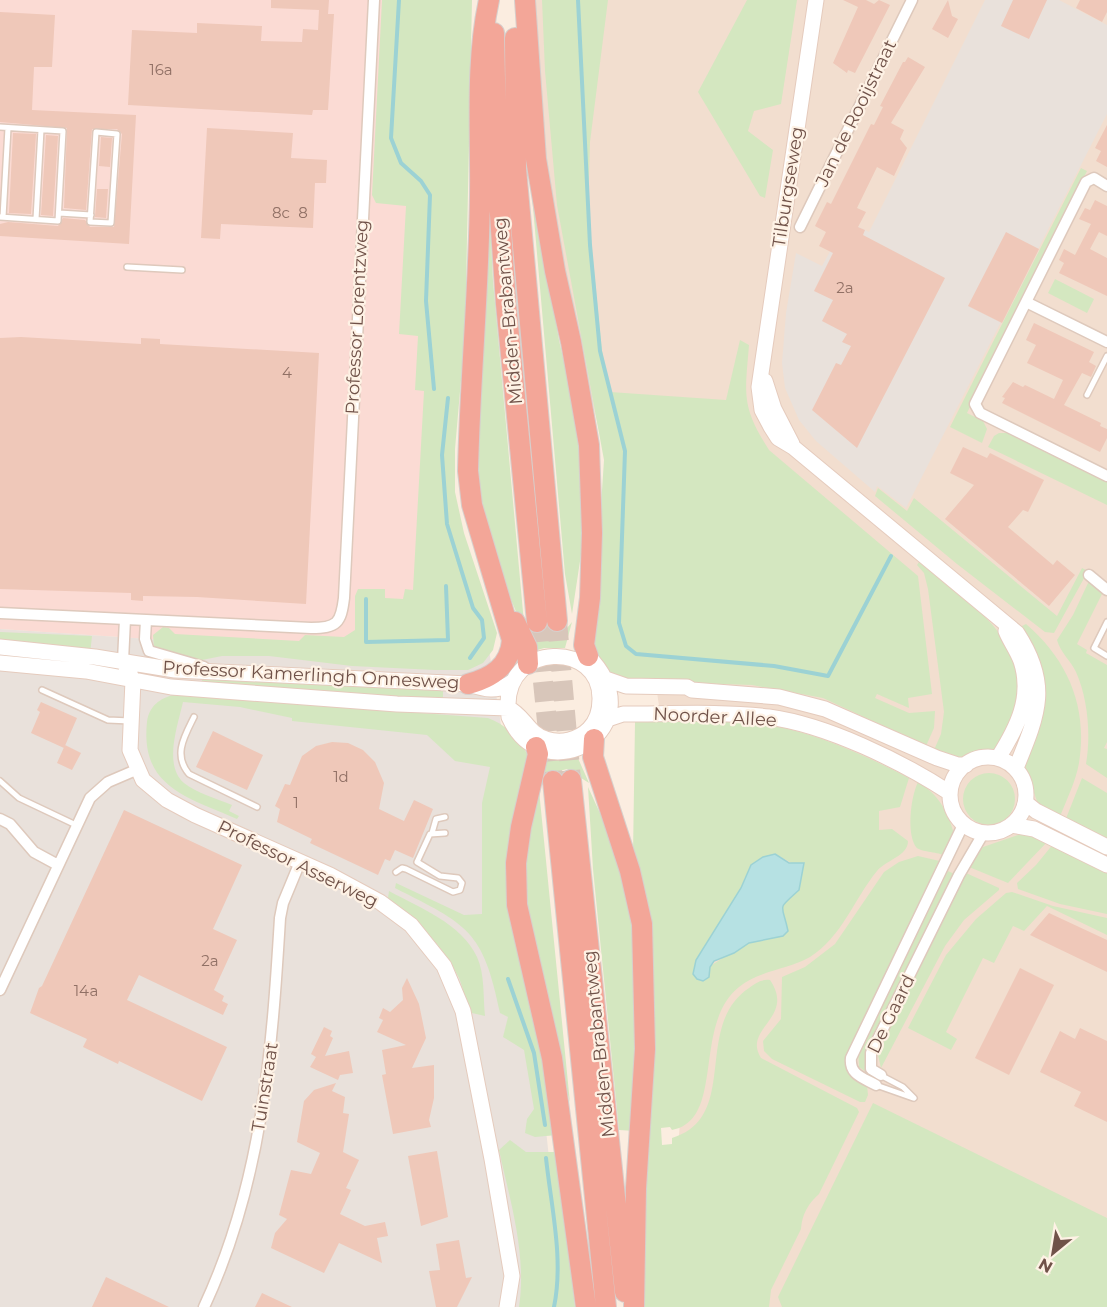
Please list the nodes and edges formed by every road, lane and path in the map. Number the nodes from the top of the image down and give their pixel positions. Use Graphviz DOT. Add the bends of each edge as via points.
graph roads {
  1 [pos="374,0"];
  2 [pos="491,0"];
  3 [pos="514,0"];
  4 [pos="525,0"];
  5 [pos="816,0"];
  6 [pos="912,0"];
  7 [pos="0,127"];
  8 [pos="8,128"];
  9 [pos="41,130"];
  10 [pos="1107,186"];
  11 [pos="58,213"];
  12 [pos="91,215"];
  13 [pos="1,217"];
  14 [pos="36,219"];
  15 [pos="800,227"];
  16 [pos="128,267"];
  17 [pos="182,270"];
  18 [pos="1026,302"];
  19 [pos="1107,342"];
  20 [pos="1107,356"];
  21 [pos="1087,395"];
  22 [pos="1107,476"];
  23 [pos="1089,575"];
  24 [pos="1107,590"];
  25 [pos="502,599"];
  26 [pos="0,613"];
  27 [pos="125,619"];
  28 [pos="146,620"];
  29 [pos="557,621"];
  30 [pos="537,622"];
  31 [pos="1107,622"];
  32 [pos="1003,624"];
  33 [pos="0,647"];
  34 [pos="1107,656"];
  35 [pos="584,660"];
  36 [pos="123,661"];
  37 [pos="0,663"];
  38 [pos="528,664"];
  39 [pos="145,665"];
  40 [pos="213,670"];
  41 [pos="133,680"];
  42 [pos="512,682"];
  43 [pos="468,684"];
  44 [pos="605,686"];
  45 [pos="42,690"];
  46 [pos="509,715"];
  47 [pos="194,717"];
  48 [pos="608,719"];
  49 [pos="130,722"];
  50 [pos="586,740"];
  51 [pos="536,747"];
  52 [pos="998,758"];
  53 [pos="966,765"];
  54 [pos="1016,768"];
  55 [pos="136,770"];
  56 [pos="0,781"];
  57 [pos="950,793"];
  58 [pos="1026,802"];
  59 [pos="257,807"];
  60 [pos="445,817"];
  61 [pos="0,819"];
  62 [pos="76,825"];
  63 [pos="963,825"];
  64 [pos="1011,825"];
  65 [pos="432,832"];
  66 [pos="445,832"];
  67 [pos="983,834"];
  68 [pos="1107,847"];
  69 [pos="300,862"];
  70 [pos="58,865"];
  71 [pos="1107,865"];
  72 [pos="396,872"];
  73 [pos="0,990"];
  74 [pos="879,1080"];
  75 [pos="578,1241"];
  76 [pos="204,1307"];
  77 [pos="507,1307"];
  78 [pos="579,1307"];
  79 [pos="586,1307"];
  80 [pos="606,1307"];
  81 [pos="627,1307"];
  82 [pos="634,1307"];
  1 -- 28 [label="street, Professor Lorentzweg" via="343,612 338,622 328,628"];
  2 -- 25 [label="highway" via="482,30 479,80 480,196 468,471 472,505"];
  2 -- 30 [label="highway, Midden-Brabantweg" via="505,282"];
  3 -- 29 [label="highway, Midden-Brabantweg" via="516,169"];
  4 -- 35 [label="highway" via="536,159 589,445 592,534"];
  5 -- 32 [label="street, Tilburgseweg" via="762,374 793,447"];
  6 -- 15 [label="street, Jan de Rooijstraat"];
  7 -- 8 [label="lane"];
  8 -- 9 [label="lane"];
  8 -- 13 [label="lane"];
  9 -- 11 [label="lane" via="63,131"];
  9 -- 14 [label="lane"];
  10 -- 18 [label="street" via="1089,178"];
  11 -- 12 [label="lane"];
  11 -- 14 [label="lane" via="58,221"];
  12 -- 12 [label="lane" via="90,222 111,223 117,134 96,132"];
  13 -- 14 [label="lane"];
  16 -- 17 [label="lane"];
  18 -- 19 [label="street"];
  18 -- 22 [label="street" via="975,404 976,410"];
  20 -- 21 [label="lane"];
  23 -- 24 [label="street"];
  25 -- 38 [label="highway" via="527,647"];
  25 -- 43 [label="highway" via="511,634 510,653 497,673"];
  26 -- 27 [label="street"];
  27 -- 28 [label="street"];
  27 -- 36 [label="street"];
  28 -- 40 [label="street" via="149,651"];
  31 -- 34 [label="lane" via="1094,648"];
  32 -- 52 [label="street, Tilburgseweg" via="1020,659 1026,683 1019,721"];
  32 -- 54 [label="street, Tilburgseweg" via="1017,633 1030,654 1039,681 1033,728"];
  33 -- 36 [label="street, Professor Kamerlingh Onnesweg"];
  35 -- 38 [label="street" via="555,656"];
  35 -- 44 [label="street"];
  36 -- 39 [label="street, Professor Kamerlingh Onnesweg"];
  36 -- 41 [label="street"];
  37 -- 41 [label="street, Professor Kamerlingh Onnesweg"];
  38 -- 42 [label="street"];
  39 -- 40 [label="street, Professor Kamerlingh Onnesweg"];
  39 -- 41 [label="street"];
  40 -- 43 [label="street, Professor Kamerlingh Onnesweg"];
  41 -- 46 [label="street, Professor Kamerlingh Onnesweg" via="171,687"];
  41 -- 49 [label="street"];
  42 -- 43 [label="street, Professor Kamerlingh Onnesweg" via="504,689"];
  42 -- 46 [label="street"];
  44 -- 48 [label="street" via="611,706"];
  44 -- 50 [label="street"];
  44 -- 53 [label="street, Noorder Allee" via="626,694 692,690 791,700 835,712 937,758"];
  45 -- 49 [label="lane" via="108,720"];
  46 -- 50 [label="street" via="518,713 532,732 544,739"];
  46 -- 51 [label="street" via="524,739"];
  47 -- 59 [label="lane" via="181,747 184,768"];
  48 -- 50 [label="street"];
  48 -- 57 [label="street, Noorder Allee" via="623,714 770,717 822,730"];
  49 -- 55 [label="street" via="130,750"];
  50 -- 51 [label="street" via="562,753"];
  50 -- 82 [label="highway" via="630,871 642,924 645,1049 636,1188"];
  51 -- 75 [label="highway" via="538,754 516,863 517,905 552,1058"];
  52 -- 53 [label="street" via="981,758"];
  52 -- 54 [label="street"];
  53 -- 57 [label="street" via="956,774"];
  54 -- 58 [label="street" via="1025,784"];
  55 -- 62 [label="street" via="97,790"];
  55 -- 69 [label="street, Professor Asserweg" via="167,800"];
  56 -- 62 [label="lane" via="19,798"];
  57 -- 63 [label="street" via="954,814"];
  58 -- 64 [label="street"];
  58 -- 68 [label="street" via="1048,818"];
  60 -- 65 [label="lane" via="436,819"];
  61 -- 70 [label="street" via="10,824 34,852"];
  62 -- 70 [label="street"];
  63 -- 67 [label="street"];
  63 -- 74 [label="street, De Gaard" via="851,1058 854,1073"];
  64 -- 67 [label="street" via="998,833"];
  64 -- 71 [label="street" via="1041,833"];
  65 -- 66 [label="lane"];
  65 -- 72 [label="lane" via="418,864 440,876 458,878 462,883 460,890 453,892 406,869"];
  67 -- 74 [label="street, De Gaard" via="871,1053 869,1065"];
  69 -- 76 [label="street, Tuinstraat" via="280,918 272,1051 253,1158 237,1218"];
  69 -- 77 [label="street, Professor Asserweg" via="396,913 424,938 449,974 466,1025 513,1276"];
  70 -- 73 [label="street"];
  74 -- 74 [label="lane, De Gaard" via="914,1098 903,1087"];
  75 -- 78 [label="lane"];
  75 -- 79 [label="highway"];
  80 -- 81 [label="highway, Midden-Brabantweg" via="562,781"];
}
